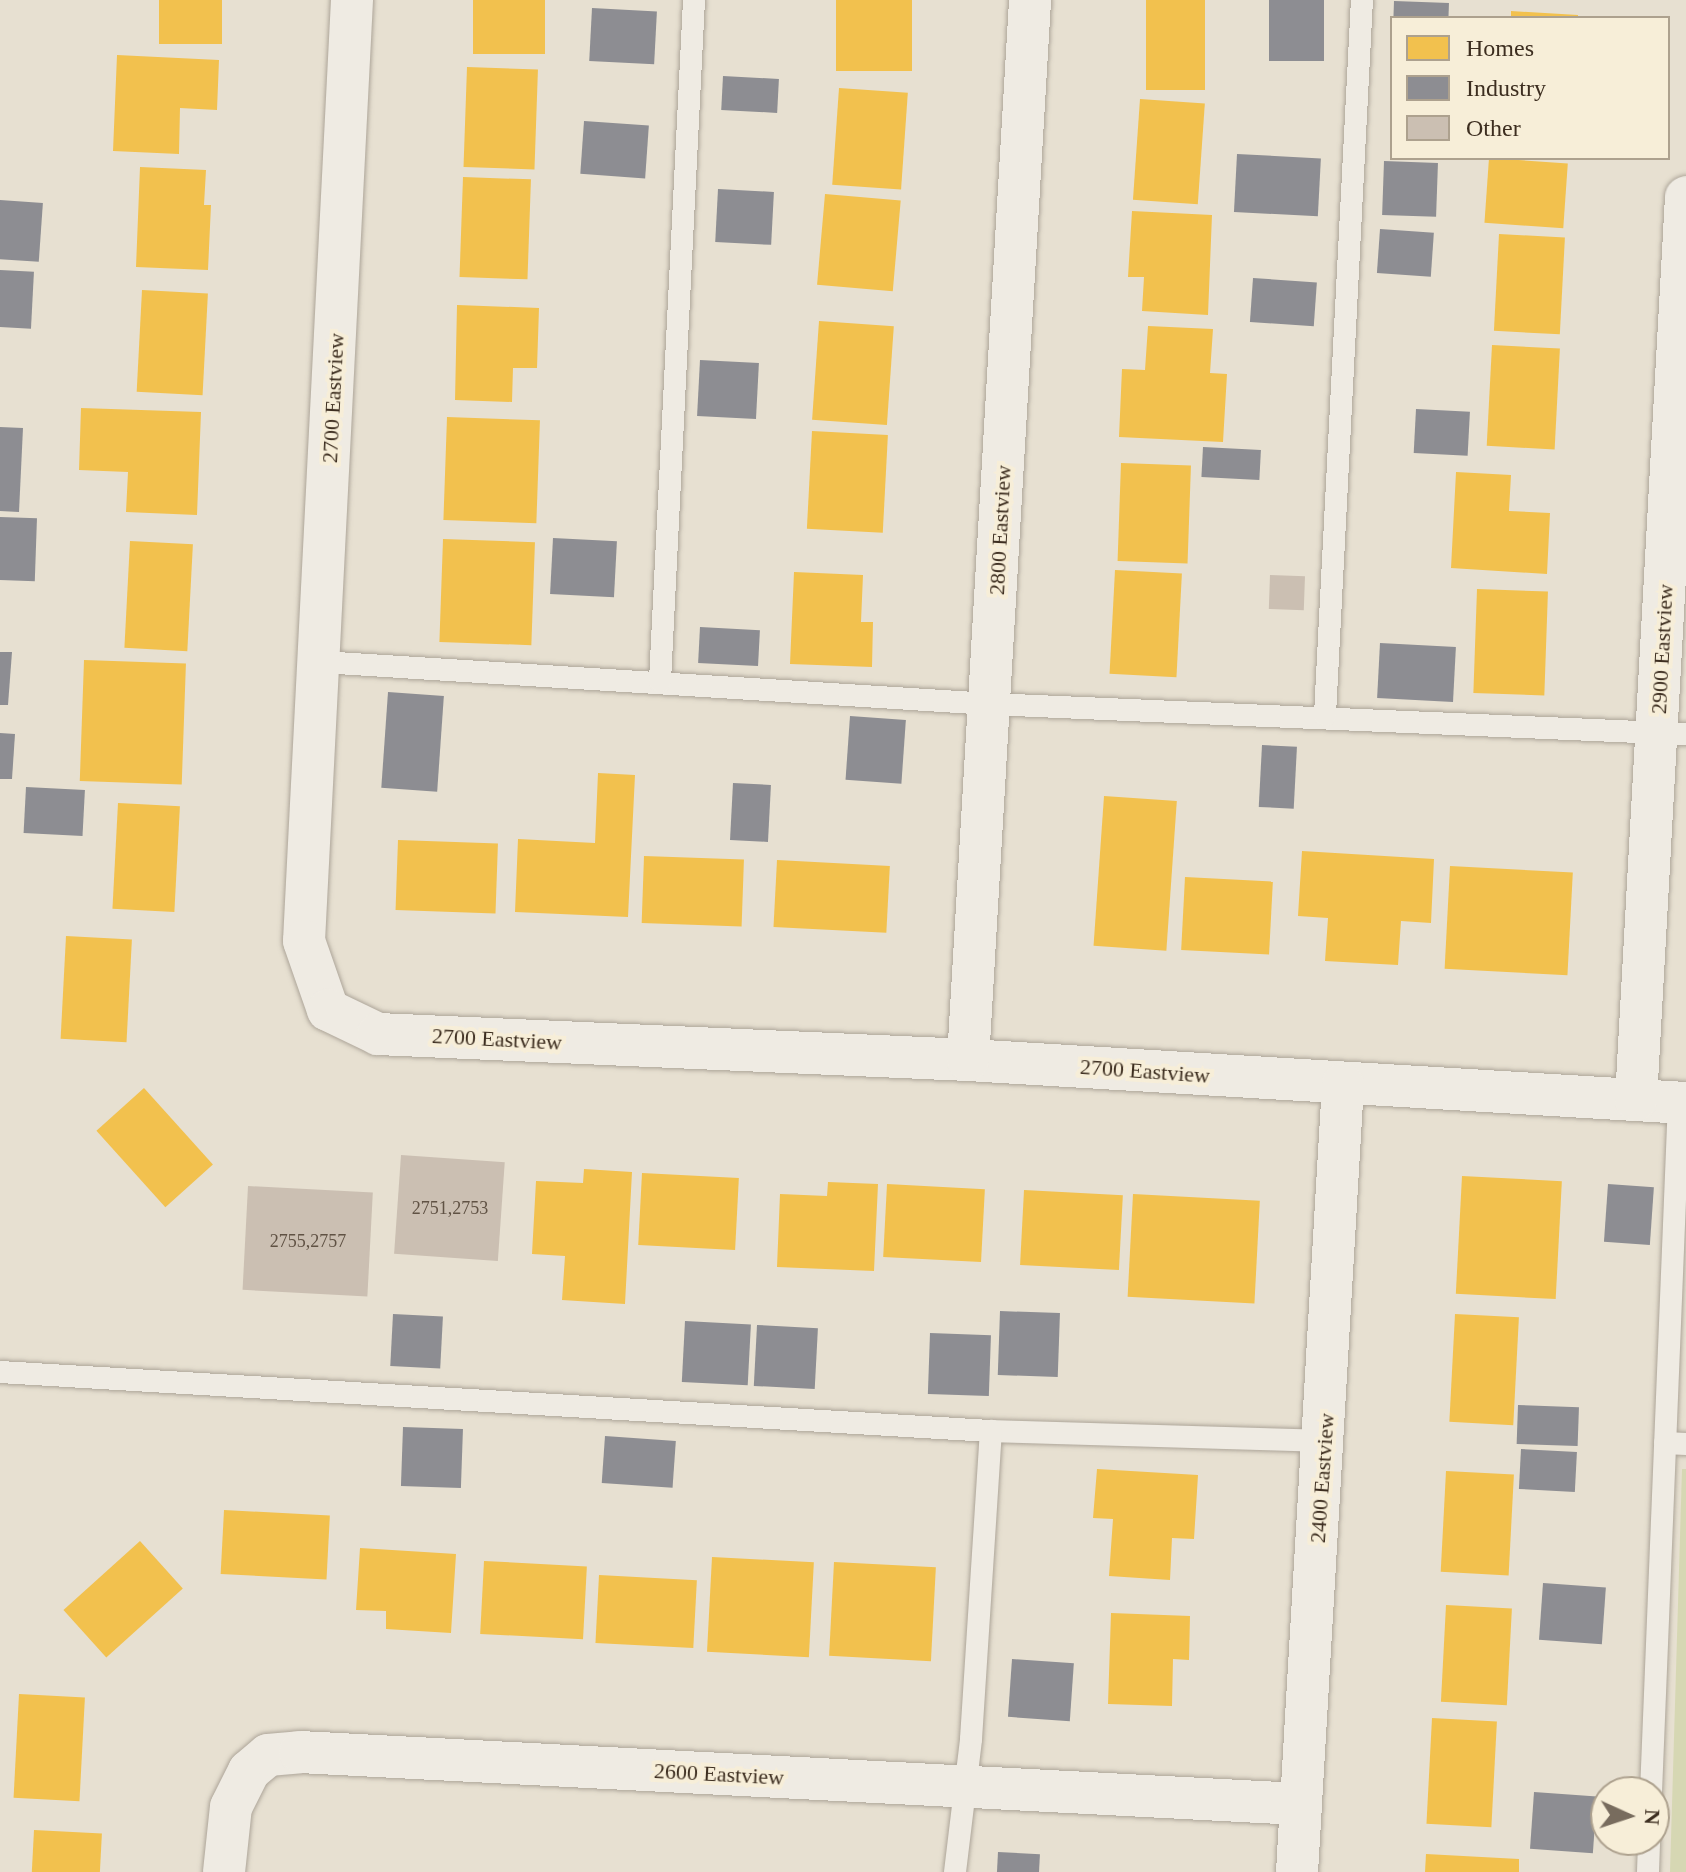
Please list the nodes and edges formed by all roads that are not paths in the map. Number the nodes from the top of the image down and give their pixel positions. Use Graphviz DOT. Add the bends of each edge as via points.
graph roads {
  1 [pos="352,0"];
  2 [pos="694,0"];
  3 [pos="1030,0"];
  4 [pos="1362,0"];
  5 [pos="1686,197"];
  6 [pos="321,662"];
  7 [pos="660,681"];
  8 [pos="990,704"];
  9 [pos="1325,715"];
  10 [pos="1672,733"];
  11 [pos="968,1060"];
  12 [pos="1343,1084"];
  13 [pos="1636,1100"];
  14 [pos="1682,1103"];
  15 [pos="0,1372"];
  16 [pos="991,1431"];
  17 [pos="1325,1441"];
  18 [pos="1676,1443"];
  19 [pos="1652,1776"];
  20 [pos="966,1787"];
  21 [pos="1300,1804"];
  22 [pos="224,1872"];
  23 [pos="955,1872"];
  24 [pos="1297,1872"];
  1 -- 6 [label="street, 2700 Eastview"];
  2 -- 7 [label="lane"];
  3 -- 8 [label="street, 2800 Eastview"];
  4 -- 9 [label="lane"];
  5 -- 10 [label="street, 2900 Eastview"];
  6 -- 7 [label="lane"];
  6 -- 11 [label="street, 2700 Eastview" via="304,941 328,1010 378,1034"];
  7 -- 8 [label="lane"];
  8 -- 9 [label="lane"];
  8 -- 11 [label="street, 2800 Eastview"];
  9 -- 10 [label="lane"];
  10 -- 13 [label="street, 2900 Eastview"];
  11 -- 12 [label="street, 2700 Eastview"];
  12 -- 13 [label="street, 2700 Eastview"];
  12 -- 17 [label="street, 2400 Eastview"];
  13 -- 14 [label="street, 2700 Eastview"];
  14 -- 18 [label="lane"];
  15 -- 16 [label="lane"];
  16 -- 17 [label="lane"];
  16 -- 20 [label="lane"];
  17 -- 21 [label="street, 2400 Eastview"];
  18 -- 19 [label="lane"];
  20 -- 21 [label="street, 2600 Eastview"];
  20 -- 22 [label="street, 2600 Eastview" via="300,1752 268,1755 249,1771 231,1807"];
  20 -- 23 [label="lane"];
  21 -- 24 [label="street, 2400 Eastview"];
}
